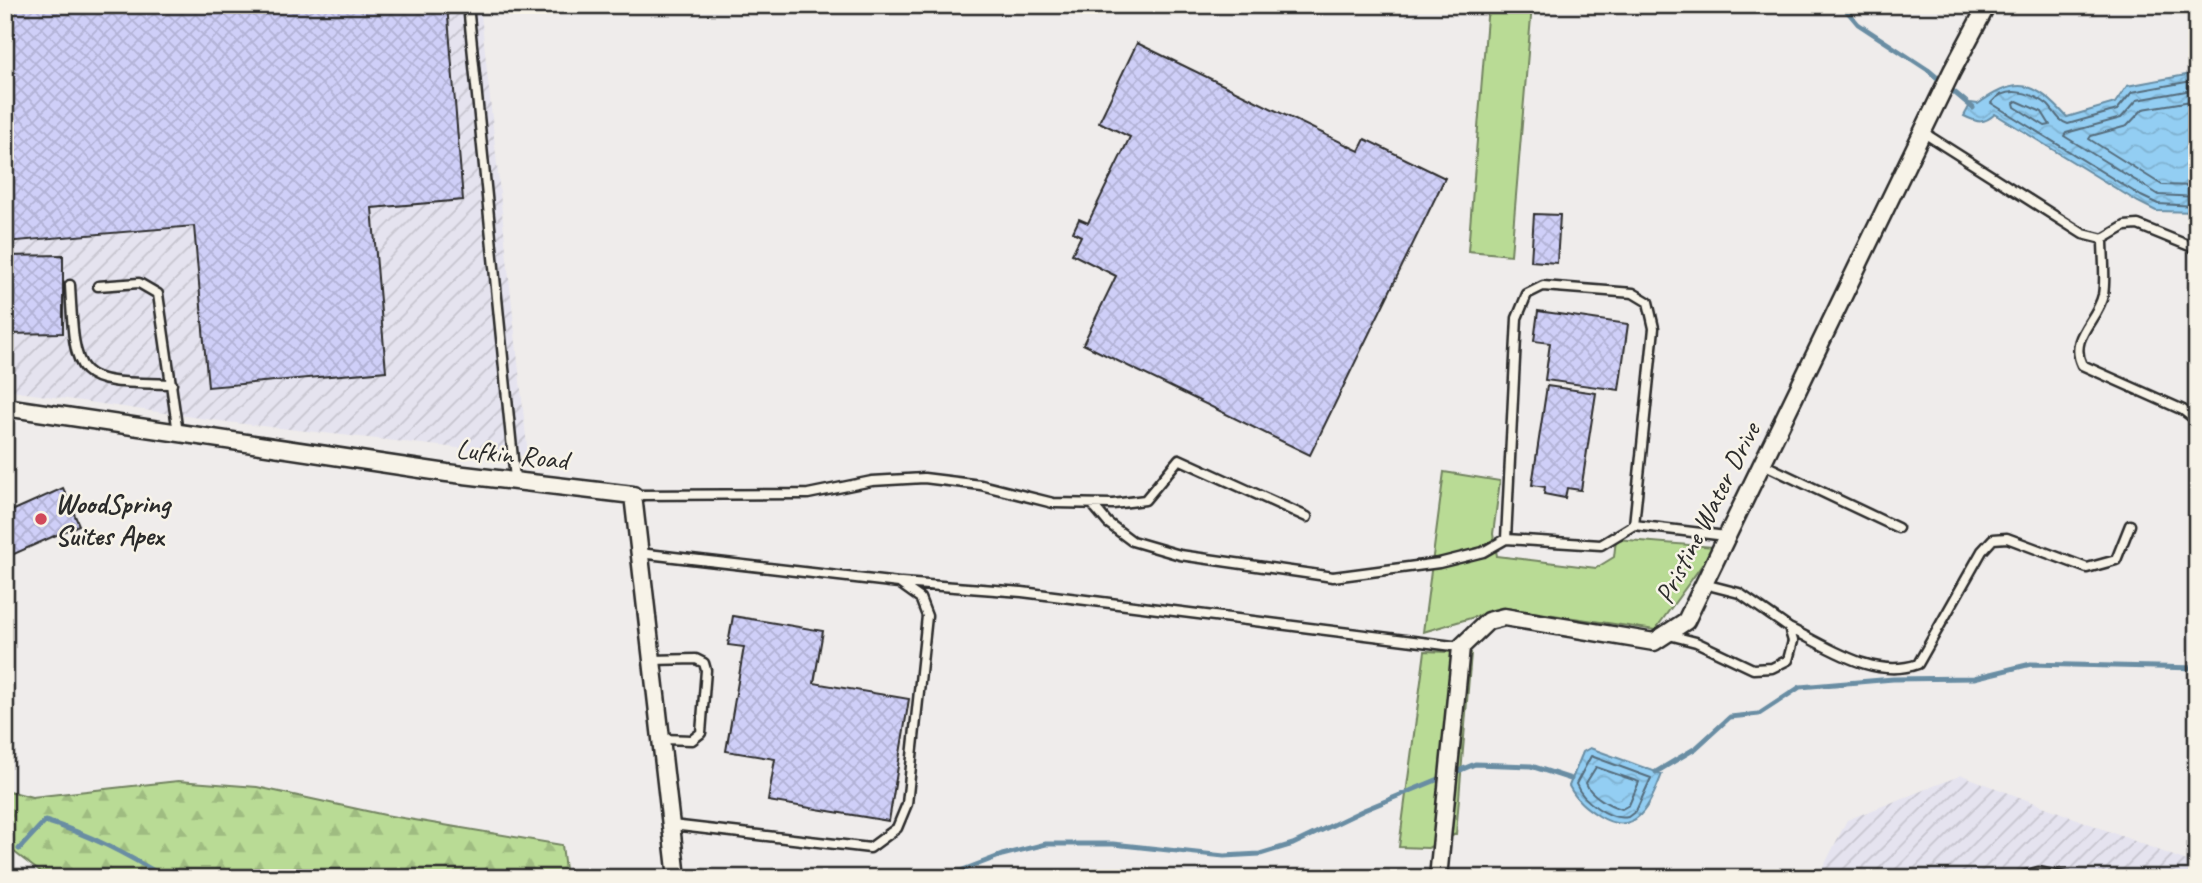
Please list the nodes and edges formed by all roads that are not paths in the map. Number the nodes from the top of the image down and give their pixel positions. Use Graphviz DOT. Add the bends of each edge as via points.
graph roads {
  1 [pos="468,5"];
  2 [pos="1987,5"];
  3 [pos="1927,128"];
  4 [pos="2103,239"];
  5 [pos="2197,249"];
  6 [pos="70,285"];
  7 [pos="98,286"];
  8 [pos="172,384"];
  9 [pos="5,407"];
  10 [pos="2197,421"];
  11 [pos="178,433"];
  12 [pos="1763,464"];
  13 [pos="515,479"];
  14 [pos="633,495"];
  15 [pos="1092,504"];
  16 [pos="1307,517"];
  17 [pos="1634,525"];
  18 [pos="2130,525"];
  19 [pos="1898,528"];
  20 [pos="1727,537"];
  21 [pos="1506,539"];
  22 [pos="639,553"];
  23 [pos="899,583"];
  24 [pos="1704,584"];
  25 [pos="1789,628"];
  26 [pos="1666,634"];
  27 [pos="1461,647"];
  28 [pos="652,660"];
  29 [pos="662,739"];
  30 [pos="672,825"];
  31 [pos="677,878"];
  32 [pos="1438,878"];
  33 [pos="2015,878"];
  34 [pos="2069,878"];
  1 -- 13 [label="lane"];
  2 -- 3 [label="street, Pristine Water Drive"];
  3 -- 4 [label="lane" via="2083,234"];
  3 -- 12 [label="street, Pristine Water Drive"];
  4 -- 5 [label="lane" via="2125,226 2138,225"];
  4 -- 10 [label="lane" via="2103,296 2078,342 2082,365 2183,410"];
  6 -- 8 [label="lane" via="74,349 88,373 110,382"];
  7 -- 8 [label="lane" via="139,284 158,295"];
  8 -- 11 [label="lane"];
  9 -- 11 [label="street, Lufkin Road"];
  11 -- 13 [label="street, Lufkin Road"];
  12 -- 19 [label="lane"];
  12 -- 20 [label="street, Pristine Water Drive"];
  13 -- 14 [label="street, Lufkin Road"];
  14 -- 15 [label="lane" via="808,494 872,481 924,478 981,485 1054,503"];
  14 -- 22 [label="street"];
  15 -- 16 [label="lane" via="1144,500 1179,459"];
  15 -- 21 [label="lane" via="1132,541 1180,555 1309,575 1369,574 1439,563 1483,552"];
  17 -- 20 [label="lane"];
  17 -- 21 [label="lane" via="1601,545"];
  17 -- 21 [label="lane" via="1654,328 1648,302 1633,293 1543,286 1527,294 1517,318"];
  18 -- 25 [label="lane" via="2116,560 2087,568 2007,538 1993,539 1918,664 1902,670 1869,666"];
  20 -- 24 [label="street, Pristine Water Drive"];
  22 -- 23 [label="lane"];
  22 -- 28 [label="street"];
  23 -- 27 [label="lane" via="1022,592"];
  23 -- 30 [label="lane" via="920,598 927,616 907,804 897,828 870,848"];
  24 -- 25 [label="lane" via="1739,593"];
  24 -- 26 [label="street, Pristine Water Drive" via="1686,621"];
  25 -- 26 [label="lane" via="1793,642 1787,660 1772,668 1753,669 1696,642"];
  26 -- 27 [label="street, Pristine Water Drive" via="1654,642 1504,617 1488,621"];
  27 -- 32 [label="street"];
  28 -- 29 [label="street"];
  28 -- 29 [label="lane" via="696,659 706,670 701,733 692,740"];
  29 -- 30 [label="street"];
  30 -- 31 [label="street"];
  33 -- 34 [label="lane" via="2038,872"];
}
